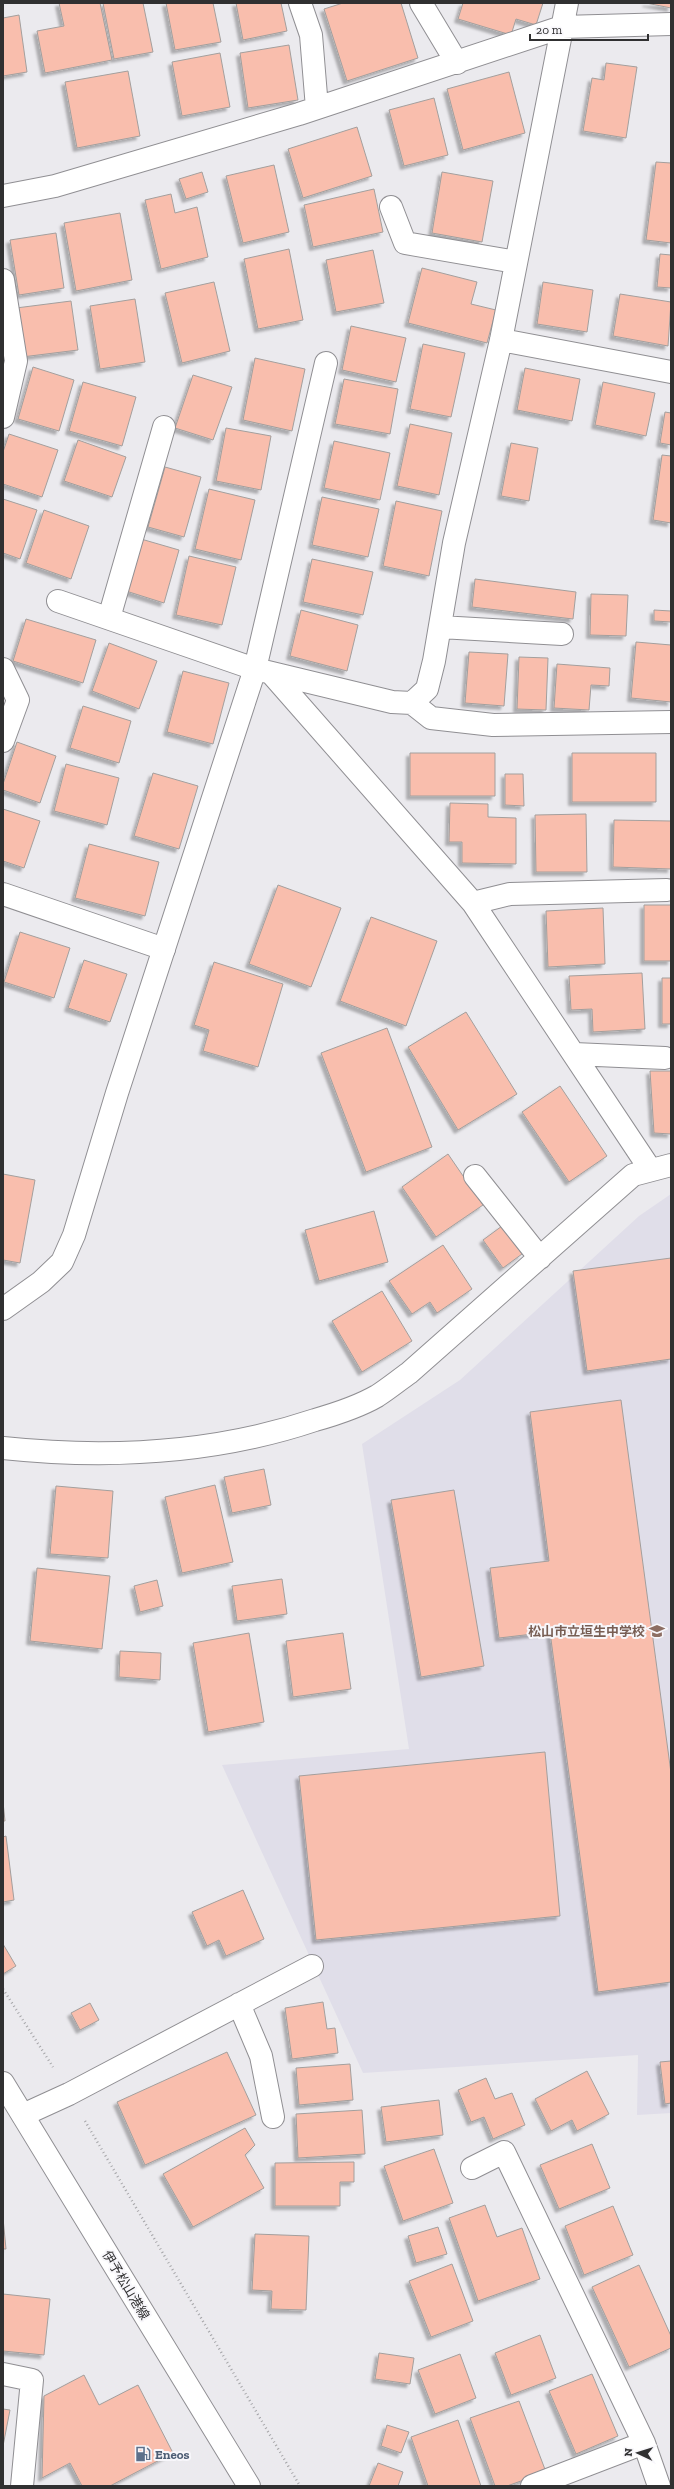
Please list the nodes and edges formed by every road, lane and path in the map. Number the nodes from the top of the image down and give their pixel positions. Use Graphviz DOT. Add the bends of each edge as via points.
graph roads {
  1 [pos="300,3"];
  2 [pos="421,3"];
  3 [pos="567,3"];
  4 [pos="671,24"];
  5 [pos="562,27"];
  6 [pos="457,63"];
  7 [pos="317,108"];
  8 [pos="3,196"];
  9 [pos="391,207"];
  10 [pos="516,262"];
  11 [pos="3,280"];
  12 [pos="501,340"];
  13 [pos="326,363"];
  14 [pos="671,372"];
  15 [pos="3,417"];
  16 [pos="164,427"];
  17 [pos="58,601"];
  18 [pos="109,618"];
  19 [pos="440,627"];
  20 [pos="562,634"];
  21 [pos="3,669"];
  22 [pos="263,671"];
  23 [pos="412,703"];
  24 [pos="671,722"];
  25 [pos="3,742"];
  26 [pos="667,890"];
  27 [pos="3,894"];
  28 [pos="473,903"];
  29 [pos="164,948"];
  30 [pos="574,1054"];
  31 [pos="665,1058"];
  32 [pos="671,1165"];
  33 [pos="650,1169"];
  34 [pos="476,1176"];
  35 [pos="540,1258"];
  36 [pos="3,1309"];
  37 [pos="3,1448"];
  38 [pos="312,1966"];
  39 [pos="3,1989"];
  40 [pos="239,2004"];
  41 [pos="3,2083"];
  42 [pos="69,2094"];
  43 [pos="23,2115"];
  44 [pos="273,2116"];
  45 [pos="472,2168"];
  46 [pos="3,2374"];
  47 [pos="644,2443"];
  48 [pos="22,2486"];
  49 [pos="248,2486"];
  50 [pos="300,2486"];
  51 [pos="532,2486"];
  52 [pos="659,2486"];
  1 -- 7 [label="street" via="311,35"];
  2 -- 6 [label="street"];
  3 -- 5 [label="street"];
  4 -- 5 [label="street"];
  5 -- 6 [label="street"];
  5 -- 10 [label="street"];
  6 -- 7 [label="street"];
  7 -- 8 [label="street" via="55,186"];
  9 -- 10 [label="street" via="405,243"];
  10 -- 12 [label="street"];
  11 -- 15 [label="street" via="16,361"];
  12 -- 14 [label="street"];
  12 -- 19 [label="street" via="454,543"];
  13 -- 22 [label="street"];
  16 -- 18 [label="street"];
  17 -- 18 [label="street"];
  18 -- 22 [label="street"];
  19 -- 20 [label="street"];
  19 -- 23 [label="street" via="426,689"];
  21 -- 25 [label="street" via="18,700"];
  22 -- 23 [label="street" via="392,702"];
  22 -- 28 [label="street"];
  22 -- 29 [label="street"];
  23 -- 24 [label="street" via="431,718 493,725"];
  26 -- 28 [label="street" via="510,894"];
  27 -- 29 [label="street"];
  28 -- 30 [label="street"];
  29 -- 36 [label="street" via="74,1235 62,1262"];
  30 -- 31 [label="street"];
  30 -- 33 [label="street"];
  32 -- 33 [label="street"];
  33 -- 35 [label="street" via="633,1175"];
  34 -- 35 [label="street"];
  35 -- 37 [label="street" via="409,1373 376,1396 345,1410 292,1428 210,1446 141,1453 62,1454"];
  38 -- 40 [label="street"];
  39 -- 42 [label="path"];
  40 -- 42 [label="street"];
  40 -- 44 [label="street" via="261,2056"];
  41 -- 43 [label="street, 伊予松山港線"];
  42 -- 43 [label="street"];
  42 -- 50 [label="path"];
  43 -- 49 [label="street, 伊予松山港線"];
  45 -- 47 [label="street" via="504,2152"];
  46 -- 48 [label="street" via="32,2380"];
  47 -- 51 [label="street"];
  47 -- 52 [label="street"];
}
